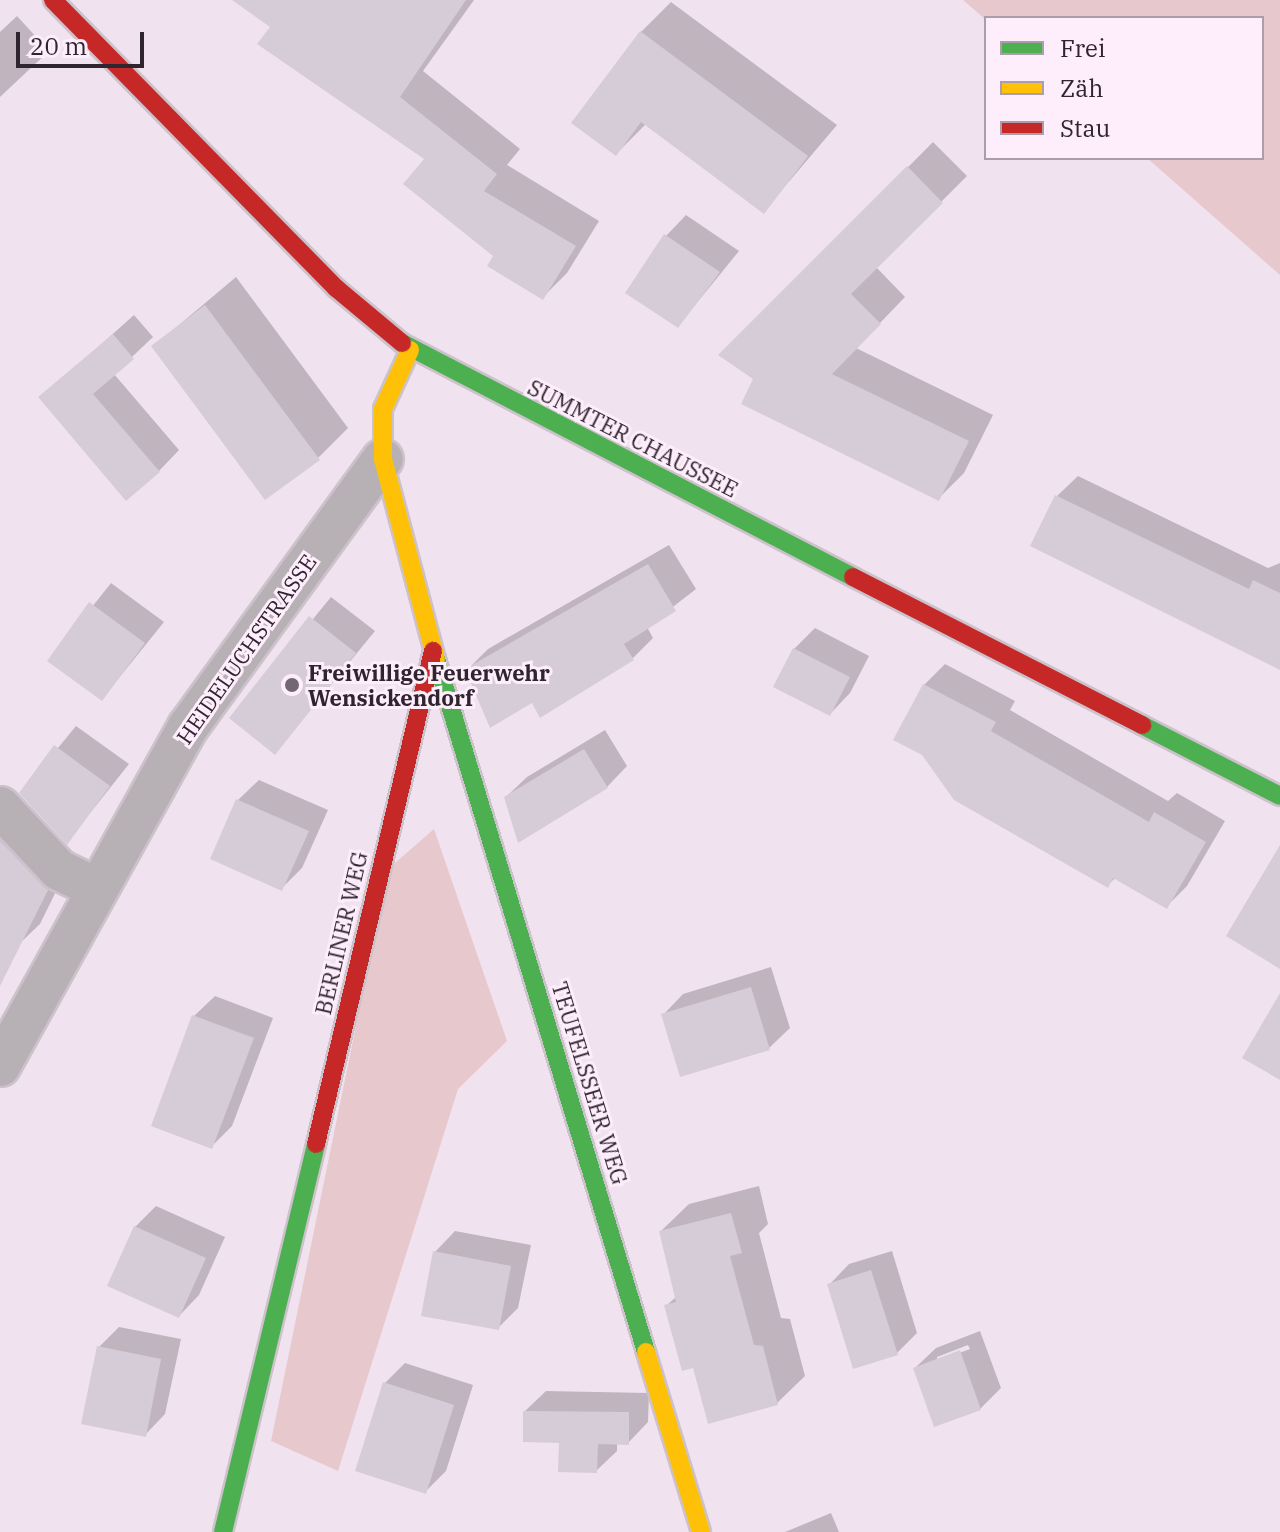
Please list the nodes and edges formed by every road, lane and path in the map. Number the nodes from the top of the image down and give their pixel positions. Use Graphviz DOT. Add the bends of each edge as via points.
graph roads {
  1 [pos="53,0"];
  2 [pos="410,350"];
  3 [pos="383,459"];
  4 [pos="433,648"];
  5 [pos="1280,796"];
  6 [pos="0,807"];
  7 [pos="98,889"];
  8 [pos="0,1066"];
  9 [pos="223,1532"];
  10 [pos="701,1532"];
  1 -- 2 [label="street, SUMMTER CHAUSSEE" via="336,288"];
  2 -- 3 [label="street, BERLINER WEG" via="383,409"];
  2 -- 5 [label="street, SUMMTER CHAUSSEE"];
  3 -- 4 [label="street, BERLINER WEG"];
  3 -- 7 [label="street, HEIDELUCHSTRASSE" via="188,727"];
  4 -- 9 [label="street, BERLINER WEG"];
  4 -- 10 [label="street, TEUFELSSEER WEG"];
  6 -- 7 [label="street" via="59,870"];
  7 -- 8 [label="street, HEIDELUCHSTRASSE"];
}
